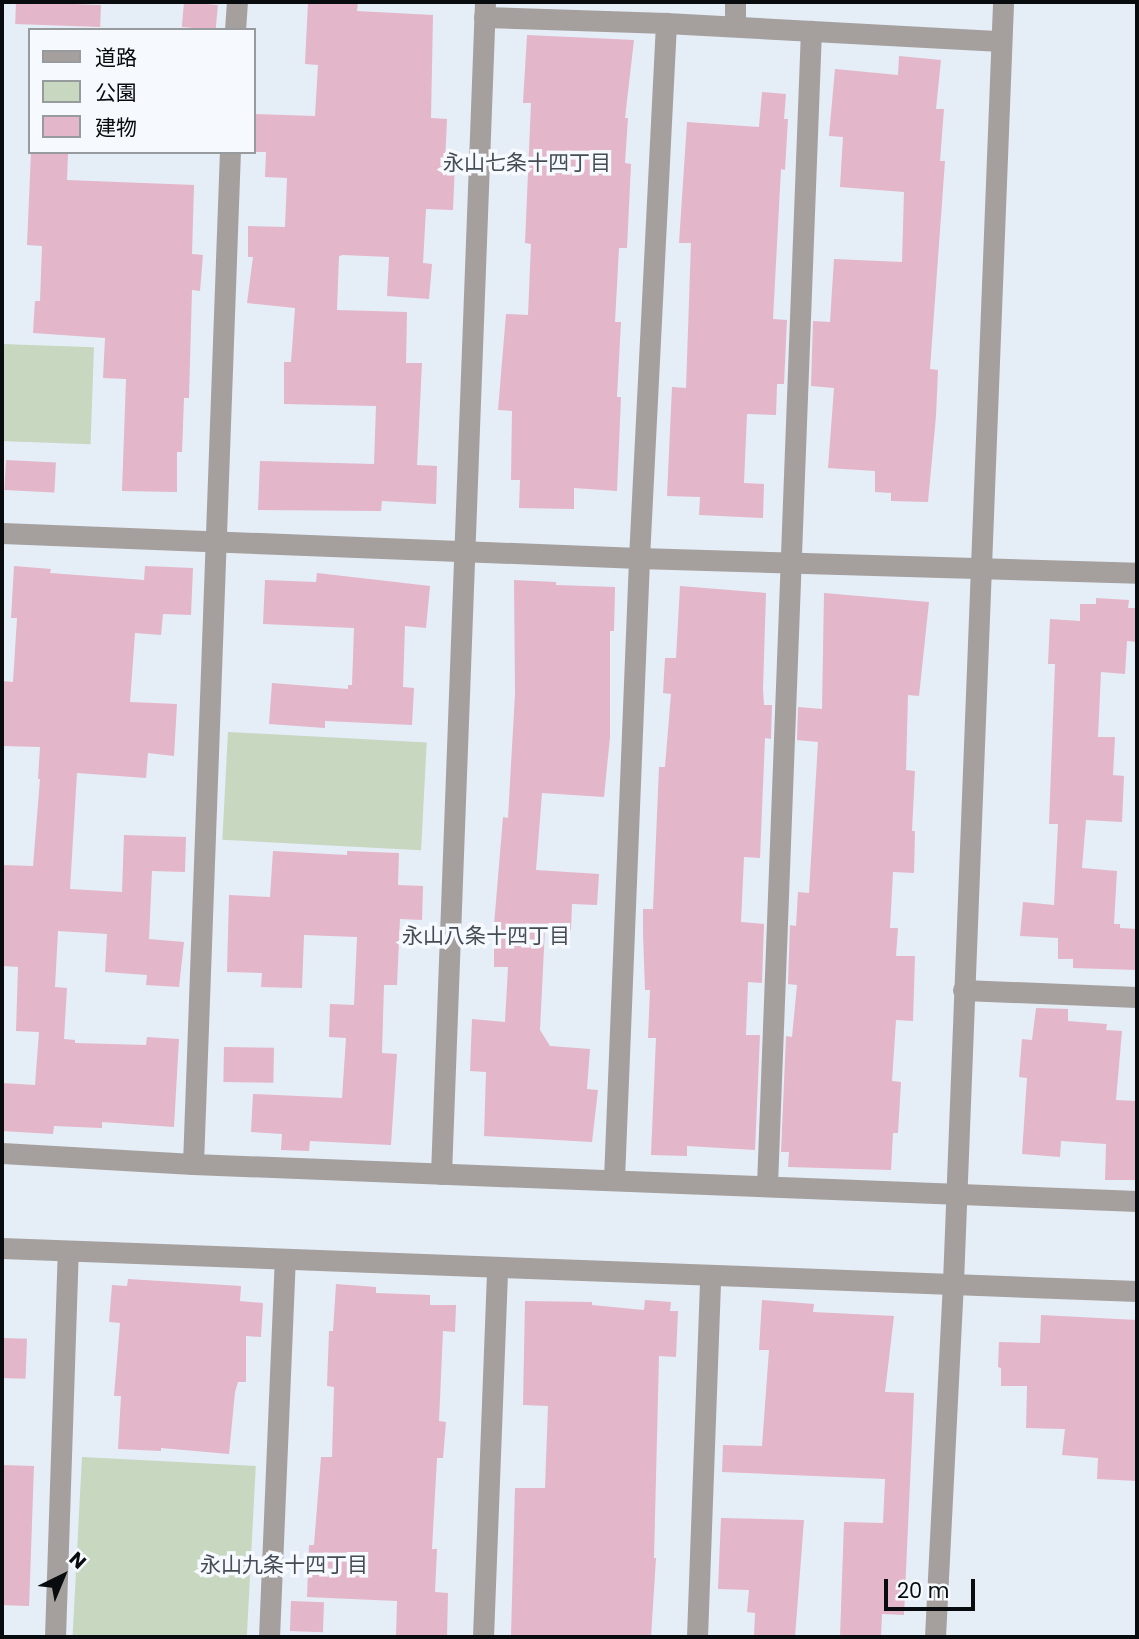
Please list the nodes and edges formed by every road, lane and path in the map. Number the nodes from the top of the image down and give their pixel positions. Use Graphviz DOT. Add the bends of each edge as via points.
graph roads {
  1 [pos="237,2"];
  2 [pos="735,2"];
  3 [pos="1003,2"];
  4 [pos="484,9"];
  5 [pos="666,23"];
  6 [pos="734,26"];
  7 [pos="235,28"];
  8 [pos="811,31"];
  9 [pos="1001,41"];
  10 [pos="230,154"];
  11 [pos="2,533"];
  12 [pos="214,543"];
  13 [pos="465,551"];
  14 [pos="639,558"];
  15 [pos="789,562"];
  16 [pos="981,567"];
  17 [pos="1137,573"];
  18 [pos="963,990"];
  19 [pos="1137,997"];
  20 [pos="2,1153"];
  21 [pos="193,1164"];
  22 [pos="441,1174"];
  23 [pos="614,1180"];
  24 [pos="767,1185"];
  25 [pos="955,1195"];
  26 [pos="1137,1201"];
  27 [pos="2,1248"];
  28 [pos="68,1251"];
  29 [pos="285,1260"];
  30 [pos="497,1269"];
  31 [pos="710,1275"];
  32 [pos="953,1282"];
  33 [pos="1137,1291"];
  34 [pos="55,1637"];
  35 [pos="269,1637"];
  36 [pos="483,1637"];
  37 [pos="697,1637"];
  38 [pos="936,1637"];
  1 -- 7 [label="street"];
  2 -- 6 [label="street"];
  3 -- 9 [label="street"];
  4 -- 5 [label="street"];
  4 -- 13 [label="street"];
  5 -- 6 [label="street"];
  5 -- 14 [label="street"];
  6 -- 8 [label="street"];
  8 -- 9 [label="street"];
  8 -- 15 [label="street"];
  9 -- 16 [label="street"];
  10 -- 12 [label="street"];
  11 -- 12 [label="street"];
  12 -- 13 [label="street"];
  12 -- 21 [label="street"];
  13 -- 14 [label="street"];
  13 -- 22 [label="street"];
  14 -- 15 [label="street"];
  14 -- 23 [label="street"];
  15 -- 16 [label="street"];
  15 -- 24 [label="street"];
  16 -- 17 [label="street"];
  16 -- 18 [label="street"];
  18 -- 19 [label="street"];
  18 -- 25 [label="street"];
  20 -- 21 [label="street"];
  21 -- 22 [label="street"];
  22 -- 23 [label="street"];
  23 -- 24 [label="street"];
  24 -- 25 [label="street"];
  25 -- 26 [label="street"];
  25 -- 32 [label="street"];
  27 -- 28 [label="street"];
  28 -- 29 [label="street"];
  28 -- 34 [label="street"];
  29 -- 30 [label="street"];
  29 -- 35 [label="street"];
  30 -- 31 [label="street"];
  30 -- 36 [label="street"];
  31 -- 32 [label="street"];
  31 -- 37 [label="street"];
  32 -- 33 [label="street"];
  32 -- 38 [label="street"];
}
